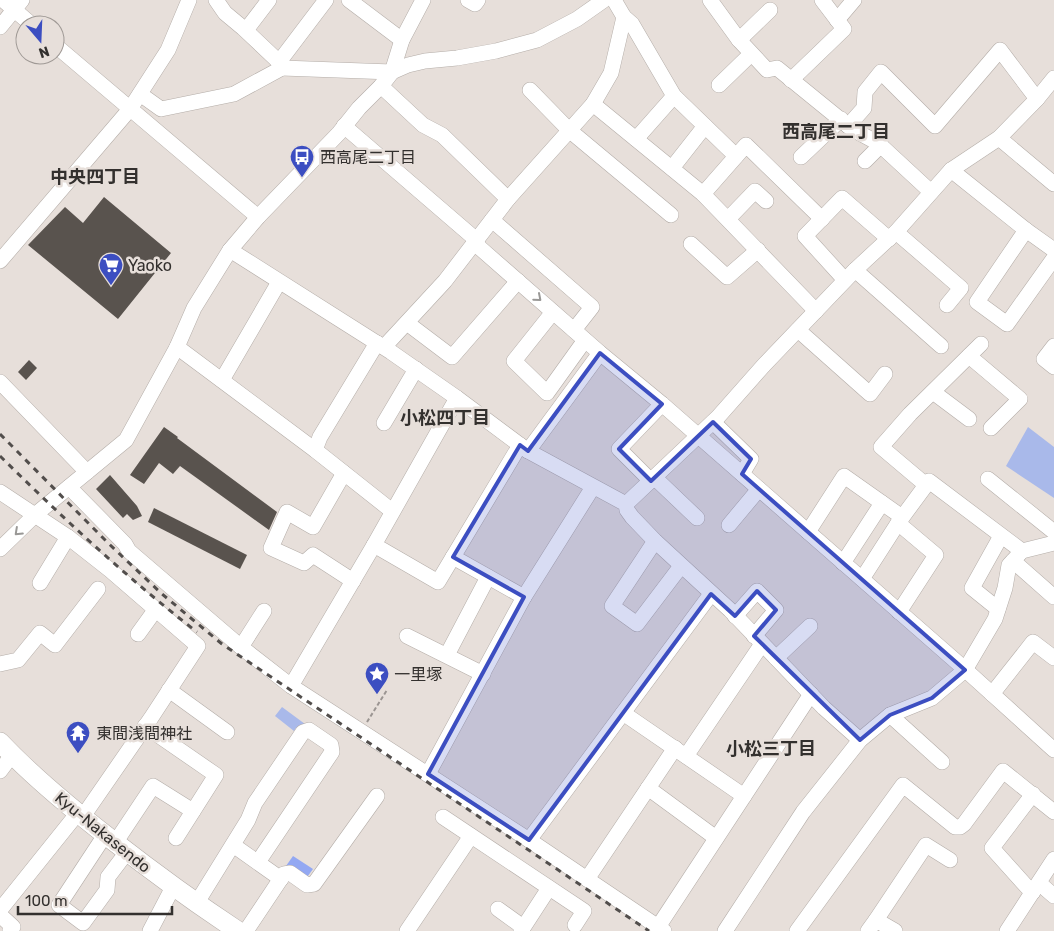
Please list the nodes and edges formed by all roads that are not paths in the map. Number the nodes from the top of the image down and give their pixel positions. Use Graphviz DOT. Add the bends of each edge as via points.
graph roads {
  1 [pos="189,0"];
  2 [pos="216,0"];
  3 [pos="268,0"];
  4 [pos="326,0"];
  5 [pos="349,0"];
  6 [pos="423,0"];
  7 [pos="468,0"];
  8 [pos="478,0"];
  9 [pos="604,0"];
  10 [pos="614,0"];
  11 [pos="710,0"];
  12 [pos="822,0"];
  13 [pos="854,0"];
  14 [pos="13,3"];
  15 [pos="770,10"];
  16 [pos="23,15"];
  17 [pos="624,17"];
  18 [pos="836,20"];
  19 [pos="0,26"];
  20 [pos="246,30"];
  21 [pos="402,40"];
  22 [pos="739,40"];
  23 [pos="65,54"];
  24 [pos="751,54"];
  25 [pos="281,65"];
  26 [pos="392,72"];
  27 [pos="1054,78"];
  28 [pos="791,80"];
  29 [pos="719,85"];
  30 [pos="382,86"];
  31 [pos="530,90"];
  32 [pos="140,94"];
  33 [pos="674,96"];
  34 [pos="1037,99"];
  35 [pos="592,104"];
  36 [pos="130,109"];
  37 [pos="844,122"];
  38 [pos="344,126"];
  39 [pos="705,126"];
  40 [pos="570,130"];
  41 [pos="999,138"];
  42 [pos="636,139"];
  43 [pos="881,145"];
  44 [pos="736,156"];
  45 [pos="801,157"];
  46 [pos="865,162"];
  47 [pos="672,168"];
  48 [pos="951,170"];
  49 [pos="1054,184"];
  50 [pos="931,192"];
  51 [pos="704,194"];
  52 [pos="508,199"];
  53 [pos="766,201"];
  54 [pos="671,215"];
  55 [pos="258,217"];
  56 [pos="728,219"];
  57 [pos="822,219"];
  58 [pos="492,220"];
  59 [pos="1026,230"];
  60 [pos="892,236"];
  61 [pos="476,242"];
  62 [pos="691,244"];
  63 [pos="230,250"];
  64 [pos="758,250"];
  65 [pos="1054,250"];
  66 [pos="1054,258"];
  67 [pos="0,261"];
  68 [pos="850,275"];
  69 [pos="518,281"];
  70 [pos="279,282"];
  71 [pos="947,305"];
  72 [pos="816,311"];
  73 [pos="554,312"];
  74 [pos="407,323"];
  75 [pos="798,330"];
  76 [pos="579,335"];
  77 [pos="981,344"];
  78 [pos="380,345"];
  79 [pos="941,346"];
  80 [pos="1054,346"];
  81 [pos="177,347"];
  82 [pos="600,353"];
  83 [pos="969,356"];
  84 [pos="1054,367"];
  85 [pos="416,369"];
  86 [pos="885,374"];
  87 [pos="222,380"];
  88 [pos="0,382"];
  89 [pos="933,392"];
  90 [pos="457,398"];
  91 [pos="662,404"];
  92 [pos="969,419"];
  93 [pos="713,422"];
  94 [pos="384,423"];
  95 [pos="991,428"];
  96 [pos="698,436"];
  97 [pos="524,448"];
  98 [pos="315,450"];
  99 [pos="87,472"];
  100 [pos="344,473"];
  101 [pos="742,474"];
  102 [pos="653,479"];
  103 [pos="988,480"];
  104 [pos="926,485"];
  105 [pos="594,486"];
  106 [pos="69,487"];
  107 [pos="759,489"];
  108 [pos="0,492"];
  109 [pos="882,503"];
  110 [pos="626,504"];
  111 [pos="392,511"];
  112 [pos="36,514"];
  113 [pos="697,518"];
  114 [pos="900,520"];
  115 [pos="729,525"];
  116 [pos="808,532"];
  117 [pos="1054,532"];
  118 [pos="1001,536"];
  119 [pos="68,537"];
  120 [pos="655,541"];
  121 [pos="1054,543"];
  122 [pos="374,545"];
  123 [pos="0,549"];
  124 [pos="1017,556"];
  125 [pos="453,557"];
  126 [pos="843,563"];
  127 [pos="681,566"];
  128 [pos="488,577"];
  129 [pos="862,579"];
  130 [pos="353,582"];
  131 [pos="40,583"];
  132 [pos="98,589"];
  133 [pos="711,594"];
  134 [pos="524,597"];
  135 [pos="1054,597"];
  136 [pos="156,609"];
  137 [pos="998,609"];
  138 [pos="264,612"];
  139 [pos="899,612"];
  140 [pos="735,616"];
  141 [pos="810,626"];
  142 [pos="138,634"];
  143 [pos="407,636"];
  144 [pos="758,640"];
  145 [pos="241,647"];
  146 [pos="447,656"];
  147 [pos="776,658"];
  148 [pos="1054,658"];
  149 [pos="0,664"];
  150 [pos="965,670"];
  151 [pos="483,674"];
  152 [pos="291,686"];
  153 [pos="168,690"];
  154 [pos="811,694"];
  155 [pos="992,694"];
  156 [pos="623,713"];
  157 [pos="890,714"];
  158 [pos="145,726"];
  159 [pos="227,732"];
  160 [pos="860,740"];
  161 [pos="6,749"];
  162 [pos="1054,750"];
  163 [pos="681,752"];
  164 [pos="942,762"];
  165 [pos="0,771"];
  166 [pos="428,774"];
  167 [pos="648,788"];
  168 [pos="1033,794"];
  169 [pos="377,795"];
  170 [pos="744,796"];
  171 [pos="193,812"];
  172 [pos="1054,812"];
  173 [pos="77,814"];
  174 [pos="443,817"];
  175 [pos="471,836"];
  176 [pos="176,838"];
  177 [pos="716,838"];
  178 [pos="529,840"];
  179 [pos="116,843"];
  180 [pos="233,845"];
  181 [pos="1054,859"];
  182 [pos="950,860"];
  183 [pos="258,862"];
  184 [pos="281,879"];
  185 [pos="587,879"];
  186 [pos="173,888"];
  187 [pos="550,888"];
  188 [pos="1036,888"];
  189 [pos="1054,896"];
  190 [pos="196,904"];
  191 [pos="498,909"];
  192 [pos="0,910"];
  193 [pos="0,915"];
  194 [pos="74,925"];
  195 [pos="576,925"];
  196 [pos="872,925"];
  197 [pos="522,929"];
  198 [pos="661,929"];
  199 [pos="10,931"];
  200 [pos="150,931"];
  201 [pos="238,931"];
  202 [pos="246,931"];
  203 [pos="407,931"];
  204 [pos="725,931"];
  205 [pos="797,931"];
  206 [pos="895,931"];
  207 [pos="1007,931"];
  1 -- 32 [label="street" via="168,50"];
  2 -- 20 [label="street" via="225,13"];
  3 -- 20 [label="street"];
  4 -- 25 [label="street"];
  5 -- 21 [label="street"];
  6 -- 21 [label="street"];
  7 -- 8 [label="street" via="475,4"];
  9 -- 26 [label="street" via="537,40 465,57 425,61"];
  10 -- 17 [label="street"];
  11 -- 22 [label="street"];
  12 -- 18 [label="street"];
  13 -- 18 [label="street"];
  14 -- 16 [label="street"];
  14 -- 19 [label="street"];
  15 -- 22 [label="street"];
  17 -- 33 [label="street" via="632,24"];
  17 -- 35 [label="street" via="611,73"];
  18 -- 28 [label="street" via="844,29"];
  20 -- 25 [label="street"];
  21 -- 26 [label="street"];
  22 -- 24 [label="street"];
  23 -- 36 [label="street"];
  24 -- 28 [label="street" via="767,70 776,68"];
  24 -- 29 [label="street"];
  25 -- 26 [label="street"];
  25 -- 32 [label="street" via="234,94 161,109"];
  26 -- 30 [label="street"];
  27 -- 34 [label="street"];
  28 -- 37 [label="street"];
  30 -- 38 [label="street"];
  30 -- 52 [label="street" via="423,125 442,135"];
  31 -- 40 [label="street"];
  32 -- 36 [label="street"];
  33 -- 39 [label="street"];
  33 -- 42 [label="street"];
  34 -- 37 [label="street" via="1000,50 935,126 881,72 865,92 864,108"];
  34 -- 41 [label="street"];
  35 -- 40 [label="street"];
  35 -- 42 [label="street"];
  36 -- 55 [label="street"];
  36 -- 67 [label="street"];
  37 -- 43 [label="street"];
  37 -- 45 [label="street"];
  38 -- 55 [label="street"];
  38 -- 61 [label="street"];
  39 -- 44 [label="street"];
  39 -- 47 [label="street"];
  40 -- 52 [label="street"];
  40 -- 54 [label="street"];
  41 -- 48 [label="street"];
  41 -- 49 [label="street"];
  42 -- 47 [label="street"];
  43 -- 46 [label="street"];
  43 -- 50 [label="street"];
  44 -- 51 [label="street"];
  44 -- 57 [label="street" via="746,145"];
  47 -- 51 [label="street"];
  48 -- 50 [label="street"];
  48 -- 59 [label="street"];
  50 -- 60 [label="street"];
  51 -- 56 [label="street"];
  52 -- 58 [label="street"];
  53 -- 56 [label="street" via="755,191"];
  55 -- 63 [label="street"];
  56 -- 64 [label="street"];
  57 -- 60 [label="street" via="842,198"];
  57 -- 68 [label="street" via="806,236"];
  58 -- 61 [label="street"];
  58 -- 76 [label="street" via="592,307"];
  59 -- 65 [label="street"];
  59 -- 66 [label="street" via="977,302 1007,324"];
  60 -- 68 [label="street"];
  60 -- 71 [label="street" via="961,288"];
  61 -- 69 [label="street"];
  61 -- 74 [label="street"];
  62 -- 64 [label="street" via="727,277"];
  63 -- 70 [label="street"];
  63 -- 81 [label="street" via="194,308"];
  64 -- 72 [label="street"];
  68 -- 72 [label="street"];
  68 -- 79 [label="street"];
  69 -- 73 [label="street, one-way"];
  69 -- 74 [label="street" via="452,357"];
  70 -- 78 [label="street"];
  70 -- 87 [label="street"];
  72 -- 75 [label="street"];
  73 -- 76 [label="street"];
  73 -- 76 [label="street" via="514,361 547,393"];
  74 -- 78 [label="street"];
  75 -- 86 [label="street" via="870,394"];
  75 -- 93 [label="street"];
  76 -- 82 [label="street"];
  77 -- 83 [label="street"];
  78 -- 85 [label="street"];
  78 -- 98 [label="street" via="320,437"];
  80 -- 84 [label="street" via="1044,359"];
  81 -- 87 [label="street"];
  81 -- 99 [label="street" via="126,440"];
  82 -- 91 [label="street"];
  82 -- 97 [label="street"];
  83 -- 89 [label="street"];
  83 -- 95 [label="street" via="1020,399"];
  85 -- 90 [label="street"];
  85 -- 94 [label="street"];
  87 -- 98 [label="street"];
  88 -- 99 [label="street"];
  89 -- 92 [label="street"];
  89 -- 104 [label="street" via="880,447"];
  90 -- 97 [label="street"];
  90 -- 111 [label="street"];
  91 -- 96 [label="street"];
  91 -- 102 [label="street" via="619,449"];
  93 -- 96 [label="street"];
  93 -- 101 [label="street" via="751,459"];
  96 -- 101 [label="street"];
  96 -- 102 [label="street"];
  97 -- 105 [label="street"];
  97 -- 125 [label="street"];
  98 -- 100 [label="street"];
  99 -- 106 [label="street"];
  100 -- 111 [label="street"];
  100 -- 130 [label="street" via="313,527 287,512 271,548 304,563 313,555"];
  101 -- 107 [label="street"];
  102 -- 110 [label="street"];
  102 -- 113 [label="street"];
  103 -- 117 [label="street"];
  104 -- 114 [label="street"];
  104 -- 118 [label="street" via="928,481"];
  105 -- 110 [label="street"];
  105 -- 134 [label="street"];
  106 -- 112 [label="street"];
  106 -- 145 [label="street" via="126,544 129,551"];
  107 -- 115 [label="street"];
  107 -- 116 [label="street"];
  108 -- 112 [label="street"];
  109 -- 114 [label="street"];
  109 -- 116 [label="street" via="844,476"];
  109 -- 126 [label="street"];
  110 -- 120 [label="street" via="632,517"];
  111 -- 122 [label="street"];
  112 -- 119 [label="street"];
  112 -- 123 [label="street, one-way"];
  114 -- 129 [label="street"];
  114 -- 139 [label="street" via="936,555"];
  116 -- 126 [label="street"];
  118 -- 124 [label="street"];
  118 -- 137 [label="street" via="972,588"];
  119 -- 131 [label="street"];
  119 -- 136 [label="street"];
  120 -- 127 [label="street"];
  120 -- 127 [label="street" via="612,606 637,624"];
  121 -- 124 [label="street"];
  122 -- 125 [label="street" via="438,582"];
  122 -- 130 [label="street"];
  124 -- 135 [label="street"];
  124 -- 137 [label="street" via="1008,565"];
  125 -- 128 [label="street"];
  126 -- 129 [label="street"];
  127 -- 133 [label="street"];
  128 -- 134 [label="street"];
  128 -- 146 [label="street"];
  129 -- 139 [label="street"];
  130 -- 152 [label="street"];
  132 -- 149 [label="street" via="55,645 40,634 18,660"];
  133 -- 140 [label="street"];
  133 -- 156 [label="street"];
  134 -- 151 [label="street"];
  136 -- 142 [label="street"];
  136 -- 153 [label="street" via="198,646"];
  137 -- 150 [label="street"];
  138 -- 145 [label="street"];
  139 -- 150 [label="street"];
  140 -- 144 [label="street"];
  140 -- 144 [label="street" via="757,591 776,610"];
  141 -- 147 [label="street"];
  143 -- 146 [label="street"];
  144 -- 147 [label="street"];
  144 -- 163 [label="street"];
  145 -- 152 [label="street"];
  146 -- 151 [label="street"];
  147 -- 154 [label="street"];
  148 -- 155 [label="street" via="1033,642"];
  150 -- 155 [label="street"];
  150 -- 157 [label="street" via="932,698"];
  151 -- 166 [label="street"];
  152 -- 166 [label="street"];
  153 -- 158 [label="street"];
  153 -- 159 [label="street"];
  154 -- 160 [label="street"];
  154 -- 170 [label="street"];
  155 -- 162 [label="street"];
  156 -- 163 [label="street"];
  156 -- 178 [label="street"];
  157 -- 160 [label="street"];
  157 -- 164 [label="street"];
  158 -- 171 [label="street" via="216,775"];
  158 -- 173 [label="street" via="86,812"];
  160 -- 204 [label="street" via="803,812"];
  161 -- 165 [label="street"];
  161 -- 173 [label="main road, Kyu-Nakasendo"];
  163 -- 167 [label="street"];
  163 -- 170 [label="street"];
  166 -- 178 [label="street"];
  167 -- 177 [label="street"];
  167 -- 185 [label="street"];
  168 -- 172 [label="street"];
  168 -- 188 [label="street" via="992,848 1027,887"];
  168 -- 205 [label="street" via="1003,771 964,824 955,827 903,785"];
  169 -- 184 [label="street" via="314,884 308,885 290,873"];
  170 -- 177 [label="street"];
  171 -- 176 [label="street"];
  171 -- 179 [label="street" via="153,786"];
  173 -- 179 [label="main road, Kyu-Nakasendo"];
  173 -- 192 [label="street"];
  174 -- 175 [label="street"];
  175 -- 187 [label="street"];
  175 -- 203 [label="street"];
  177 -- 198 [label="street"];
  178 -- 185 [label="street"];
  179 -- 186 [label="main road, Kyu-Nakasendo"];
  179 -- 194 [label="street" via="107,890 83,923"];
  179 -- 194 [label="street" via="59,904"];
  180 -- 183 [label="street"];
  180 -- 183 [label="street" via="255,803 303,732 309,730 331,745 332,752"];
  180 -- 190 [label="street"];
  181 -- 188 [label="street"];
  182 -- 196 [label="street" via="926,845"];
  183 -- 184 [label="street"];
  184 -- 202 [label="street"];
  185 -- 198 [label="street"];
  186 -- 190 [label="main road, Kyu-Nakasendo"];
  186 -- 200 [label="street"];
  187 -- 195 [label="street" via="584,911"];
  187 -- 197 [label="street"];
  188 -- 189 [label="street"];
  188 -- 207 [label="street"];
  190 -- 201 [label="main road, Kyu-Nakasendo"];
  191 -- 197 [label="street"];
  193 -- 199 [label="street" via="13,927"];
  196 -- 206 [label="street"];
}
